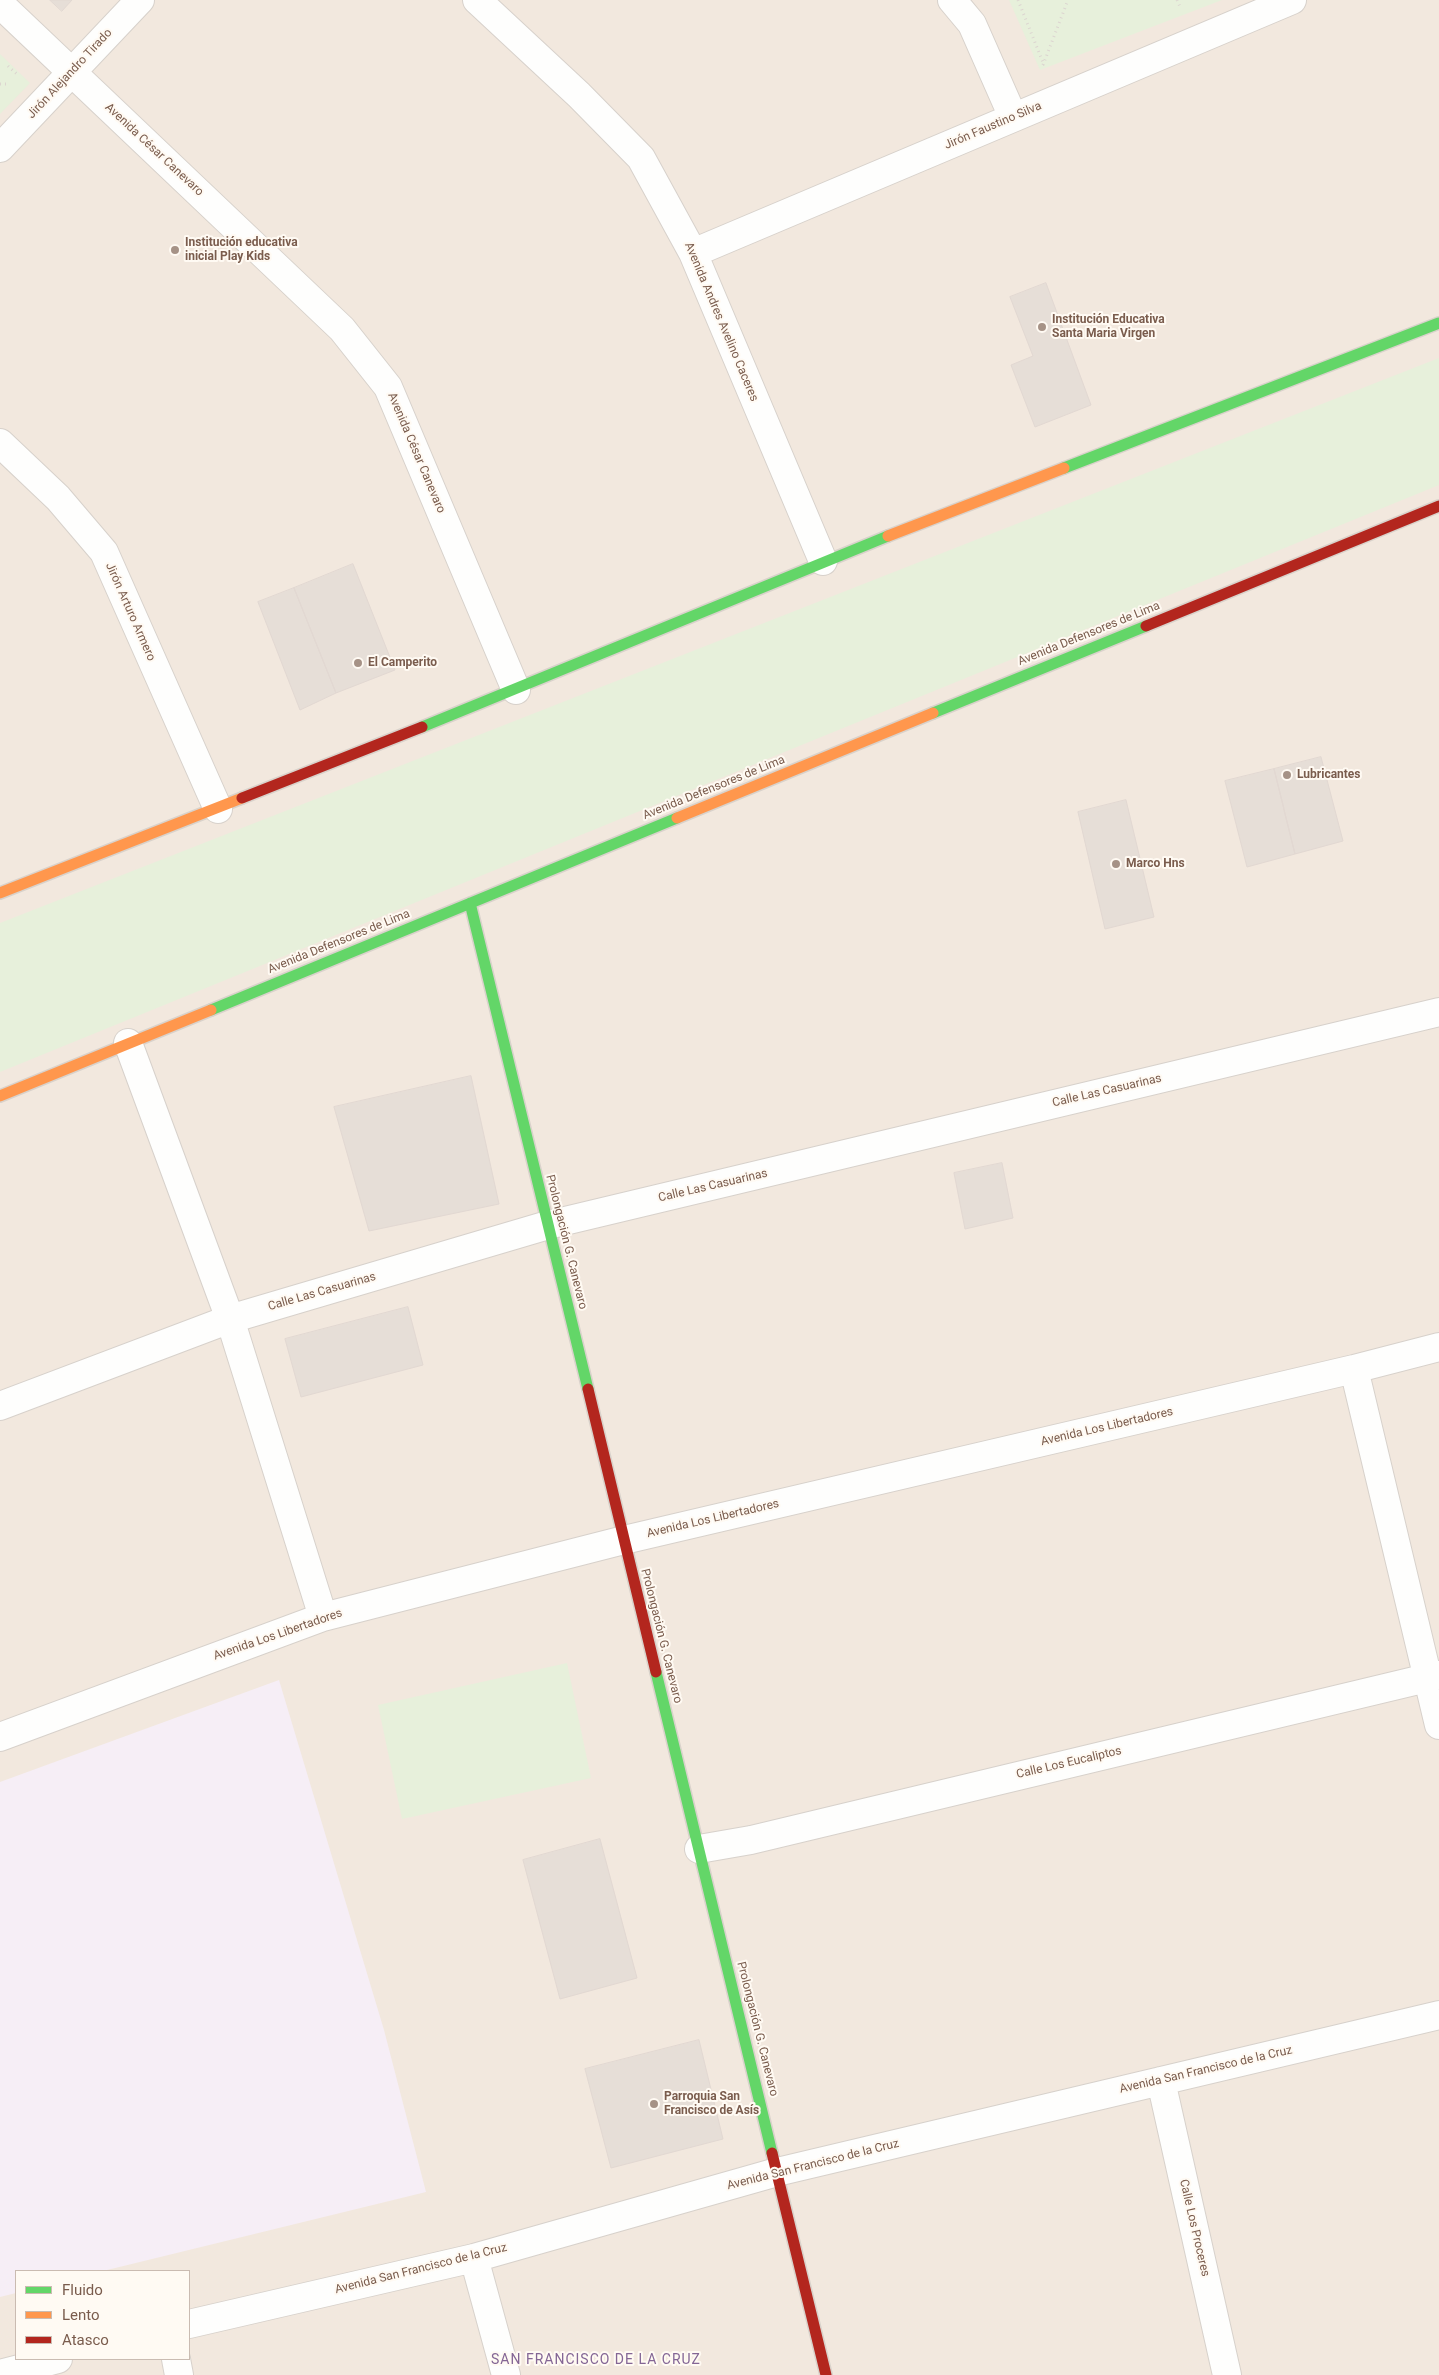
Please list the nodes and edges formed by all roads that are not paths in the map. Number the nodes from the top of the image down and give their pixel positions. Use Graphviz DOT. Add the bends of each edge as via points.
graph roads {
  1 [pos="140,0"];
  2 [pos="477,0"];
  3 [pos="952,0"];
  4 [pos="1292,0"];
  5 [pos="0,4"];
  6 [pos="72,72"];
  7 [pos="1013,117"];
  8 [pos="0,148"];
  9 [pos="693,252"];
  10 [pos="1439,323"];
  11 [pos="0,443"];
  12 [pos="1439,506"];
  13 [pos="823,561"];
  14 [pos="516,690"];
  15 [pos="218,809"];
  16 [pos="0,893"];
  17 [pos="470,903"];
  18 [pos="1439,1012"];
  19 [pos="128,1043"];
  20 [pos="0,1096"];
  21 [pos="548,1225"];
  22 [pos="230,1319"];
  23 [pos="1439,1346"];
  24 [pos="1354,1369"];
  25 [pos="0,1406"];
  26 [pos="624,1540"];
  27 [pos="323,1617"];
  28 [pos="1433,1676"];
  29 [pos="1439,1725"];
  30 [pos="0,1737"];
  31 [pos="699,1849"];
  32 [pos="1439,2016"];
  33 [pos="1161,2081"];
  34 [pos="777,2172"];
  35 [pos="474,2258"];
  36 [pos="190,2324"];
  37 [pos="54,2360"];
  38 [pos="176,2360"];
  39 [pos="0,2374"];
  40 [pos="179,2375"];
  41 [pos="506,2375"];
  42 [pos="826,2375"];
  43 [pos="1227,2375"];
  1 -- 6 [label="street, Jirón Alejandro Tirado"];
  2 -- 9 [label="street, Avenida Andres Avelino Caceres" via="641,158"];
  3 -- 7 [label="street" via="972,24"];
  4 -- 7 [label="street, Jirón Faustino Silva"];
  5 -- 6 [label="street, Avenida César Canevaro"];
  6 -- 8 [label="street, Jirón Alejandro Tirado"];
  6 -- 14 [label="street, Avenida César Canevaro" via="342,329 388,387"];
  7 -- 9 [label="street, Jirón Faustino Silva"];
  9 -- 13 [label="street, Avenida Andres Avelino Caceres"];
  10 -- 13 [label="main road"];
  11 -- 15 [label="street, Jirón Arturo Armero" via="58,498 104,552"];
  12 -- 17 [label="main road, Avenida Defensores de Lima"];
  13 -- 14 [label="main road"];
  14 -- 15 [label="main road"];
  15 -- 16 [label="main road"];
  17 -- 19 [label="main road, Avenida Defensores de Lima"];
  17 -- 21 [label="main road, Prolongación G. Canevaro"];
  18 -- 21 [label="street, Calle Las Casuarinas"];
  19 -- 20 [label="main road, Avenida Defensores de Lima"];
  19 -- 22 [label="street"];
  21 -- 22 [label="street, Calle Las Casuarinas"];
  21 -- 26 [label="main road, Prolongación G. Canevaro"];
  22 -- 25 [label="street, Calle Las Casuarinas"];
  22 -- 27 [label="street"];
  23 -- 24 [label="street, Avenida Los Libertadores"];
  24 -- 26 [label="street, Avenida Los Libertadores"];
  24 -- 28 [label="street"];
  26 -- 27 [label="street, Avenida Los Libertadores"];
  26 -- 31 [label="main road, Prolongación G. Canevaro"];
  27 -- 30 [label="street, Avenida Los Libertadores"];
  28 -- 29 [label="street"];
  28 -- 31 [label="street, Calle Los Eucaliptos" via="761,1837"];
  31 -- 34 [label="main road, Prolongación G. Canevaro"];
  32 -- 33 [label="street, Avenida San Francisco de la Cruz"];
  33 -- 34 [label="street, Avenida San Francisco de la Cruz"];
  33 -- 43 [label="street, Calle Los Proceres"];
  34 -- 35 [label="street, Avenida San Francisco de la Cruz"];
  34 -- 42 [label="main road, Prolongación G. Canevaro"];
  35 -- 36 [label="street, Avenida San Francisco de la Cruz"];
  35 -- 41 [label="street"];
  37 -- 39 [label="street"];
  38 -- 40 [label="street"];
}
